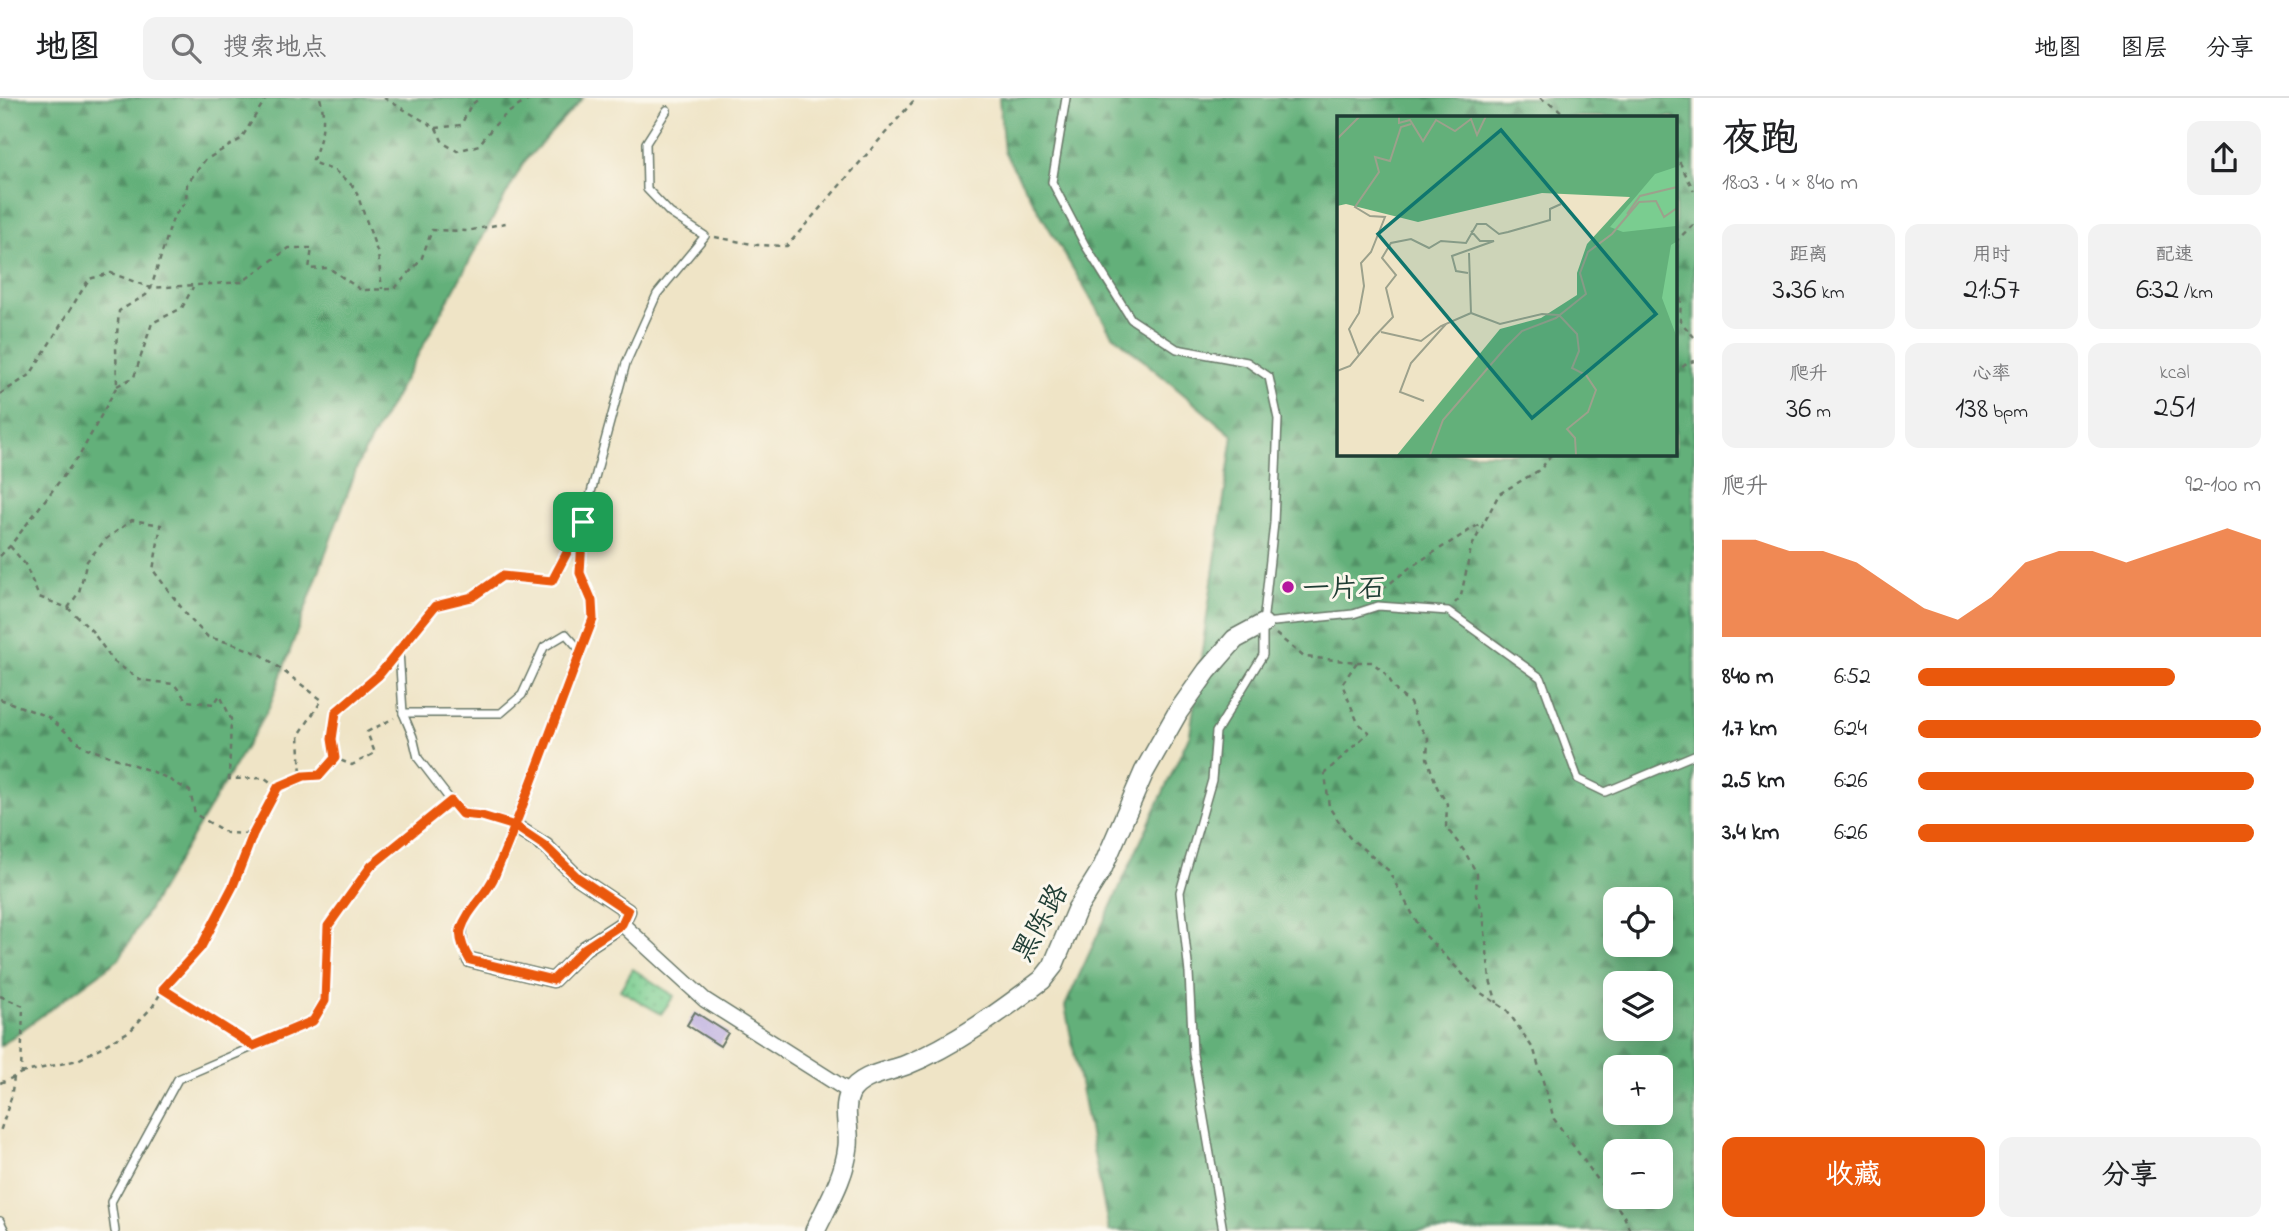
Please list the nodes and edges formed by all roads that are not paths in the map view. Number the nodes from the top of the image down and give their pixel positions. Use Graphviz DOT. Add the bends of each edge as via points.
graph roads {
  1 [pos="1066,98"];
  2 [pos="667,110"];
  3 [pos="583,522"];
  4 [pos="1263,624"];
  5 [pos="581,651"];
  6 [pos="403,713"];
  7 [pos="1694,755"];
  8 [pos="515,826"];
  9 [pos="622,924"];
  10 [pos="470,960"];
  11 [pos="850,1092"];
  12 [pos="0,1221"];
  13 [pos="5,1231"];
  14 [pos="114,1231"];
  15 [pos="815,1231"];
  16 [pos="1223,1231"];
  1 -- 4 [label="lane" via="1052,182 1131,319 1177,349 1247,362 1269,377 1278,419 1274,523"];
  2 -- 3 [label="lane" via="646,144 646,189 670,213 705,236 657,295 626,363"];
  3 -- 5 [label="lane" via="580,573 592,601 593,619"];
  3 -- 6 [label="lane" via="552,581 502,576 472,597 435,606 399,651"];
  4 -- 7 [label="lane" via="1353,614 1378,606 1448,611 1541,678 1578,779 1605,792"];
  4 -- 11 [label="street, 黑陈路" via="1234,639 1178,712 1144,772 1053,967 1042,980 947,1046 865,1079"];
  4 -- 16 [label="lane" via="1263,656 1216,732 1212,780 1180,892 1193,1054"];
  5 -- 6 [label="lane" via="566,634 544,647 522,695 500,713"];
  5 -- 8 [label="lane"];
  6 -- 14 [label="lane" via="418,758 451,801 371,866 328,926 325,1001 313,1021 178,1079 111,1202"];
  8 -- 9 [label="street" via="628,911"];
  8 -- 10 [label="lane" via="494,880 460,932"];
  9 -- 10 [label="street" via="585,948 553,980"];
  9 -- 11 [label="street" via="705,1000"];
  11 -- 15 [label="street" via="849,1146 840,1178"];
  12 -- 13 [label="lane"];
}
